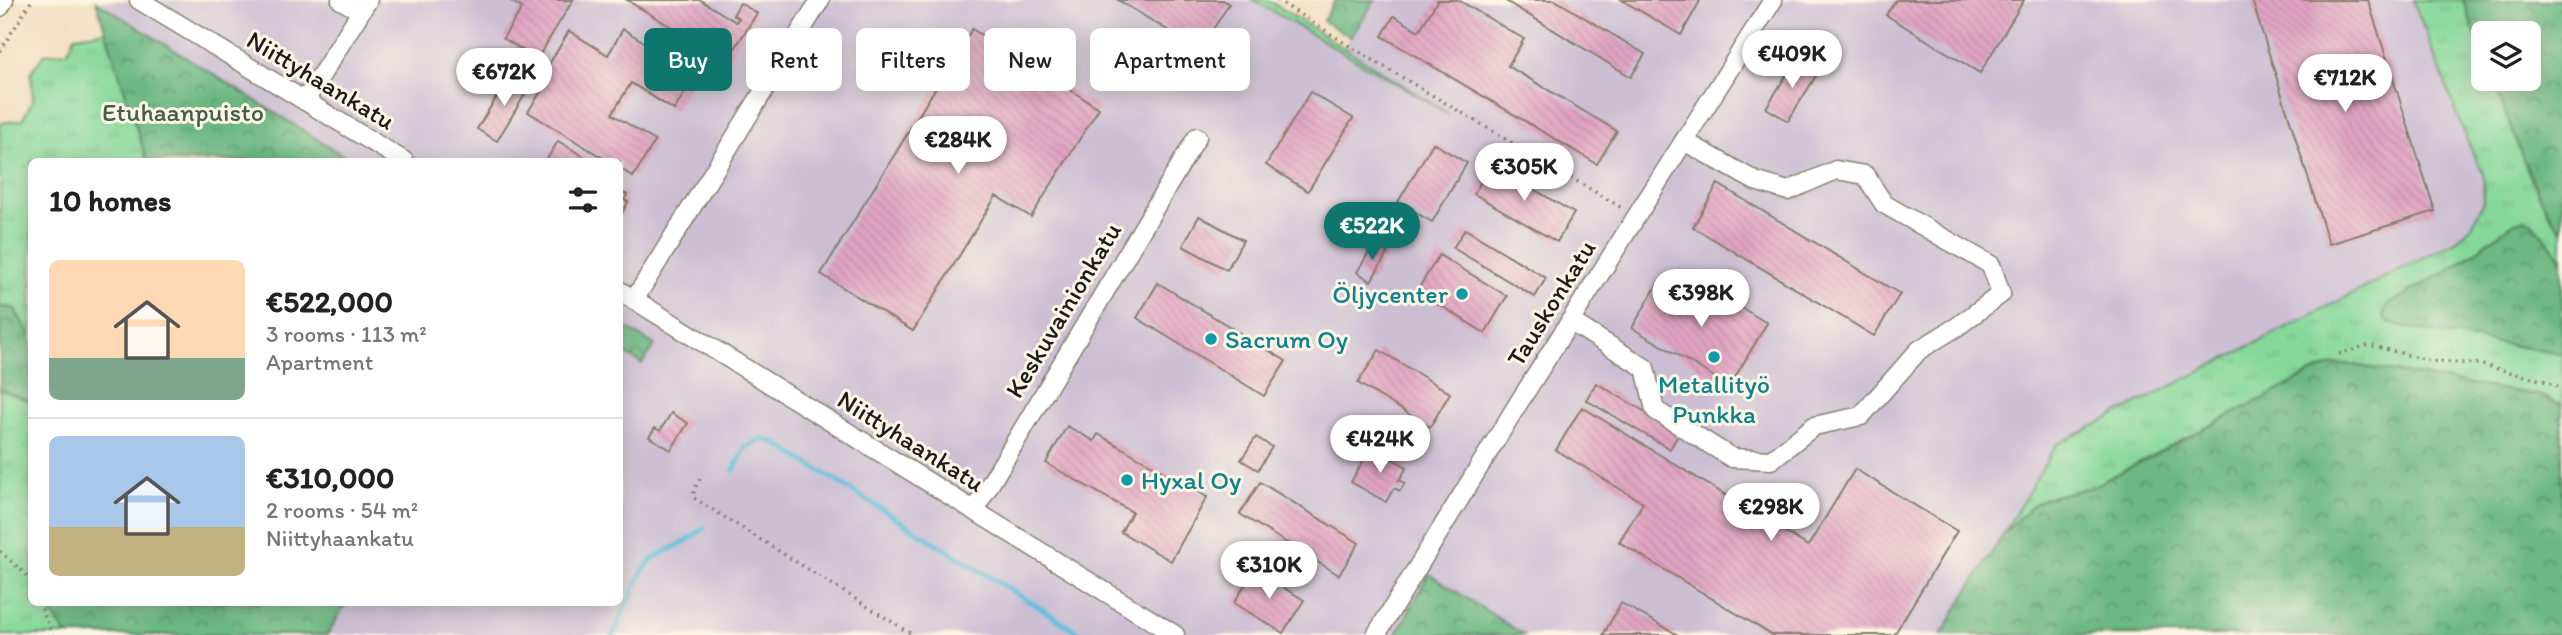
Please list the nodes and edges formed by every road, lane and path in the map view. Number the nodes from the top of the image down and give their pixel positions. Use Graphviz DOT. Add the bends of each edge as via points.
graph roads {
  1 [pos="4,0"];
  2 [pos="32,0"];
  3 [pos="139,0"];
  4 [pos="341,0"];
  5 [pos="820,0"];
  6 [pos="1278,0"];
  7 [pos="1773,0"];
  8 [pos="364,6"];
  9 [pos="0,7"];
  10 [pos="0,51"];
  11 [pos="305,102"];
  12 [pos="1197,136"];
  13 [pos="1684,141"];
  14 [pos="399,158"];
  15 [pos="1636,216"];
  16 [pos="627,295"];
  17 [pos="1570,321"];
  18 [pos="2339,354"];
  19 [pos="2562,389"];
  20 [pos="700,478"];
  21 [pos="974,511"];
  22 [pos="0,551"];
  23 [pos="28,579"];
  24 [pos="41,606"];
  25 [pos="53,635"];
  26 [pos="912,635"];
  27 [pos="1175,635"];
  28 [pos="1376,635"];
  1 -- 9 [label="street"];
  2 -- 10 [label="path"];
  3 -- 11 [label="street, Niittyhaankatu"];
  4 -- 8 [label="street"];
  5 -- 16 [label="street"];
  6 -- 15 [label="path"];
  7 -- 13 [label="street, Tauskonkatu"];
  8 -- 11 [label="street"];
  11 -- 14 [label="street, Niittyhaankatu"];
  12 -- 21 [label="street, Keskuvainionkatu"];
  13 -- 15 [label="street, Tauskonkatu"];
  13 -- 17 [label="street" via="1755,181 1788,191 1836,170 1865,175 1884,204 1991,265 2001,294 1919,350 1861,416 1814,426 1771,460 1732,458 1655,410 1645,368"];
  15 -- 17 [label="street, Tauskonkatu"];
  16 -- 21 [label="street, Niittyhaankatu"];
  17 -- 28 [label="street, Tauskonkatu"];
  18 -- 19 [label="path" via="2369,345 2431,361 2479,364"];
  20 -- 26 [label="path" via="694,498"];
  21 -- 27 [label="street, Niittyhaankatu"];
  22 -- 23 [label="path"];
  24 -- 25 [label="path"];
}
